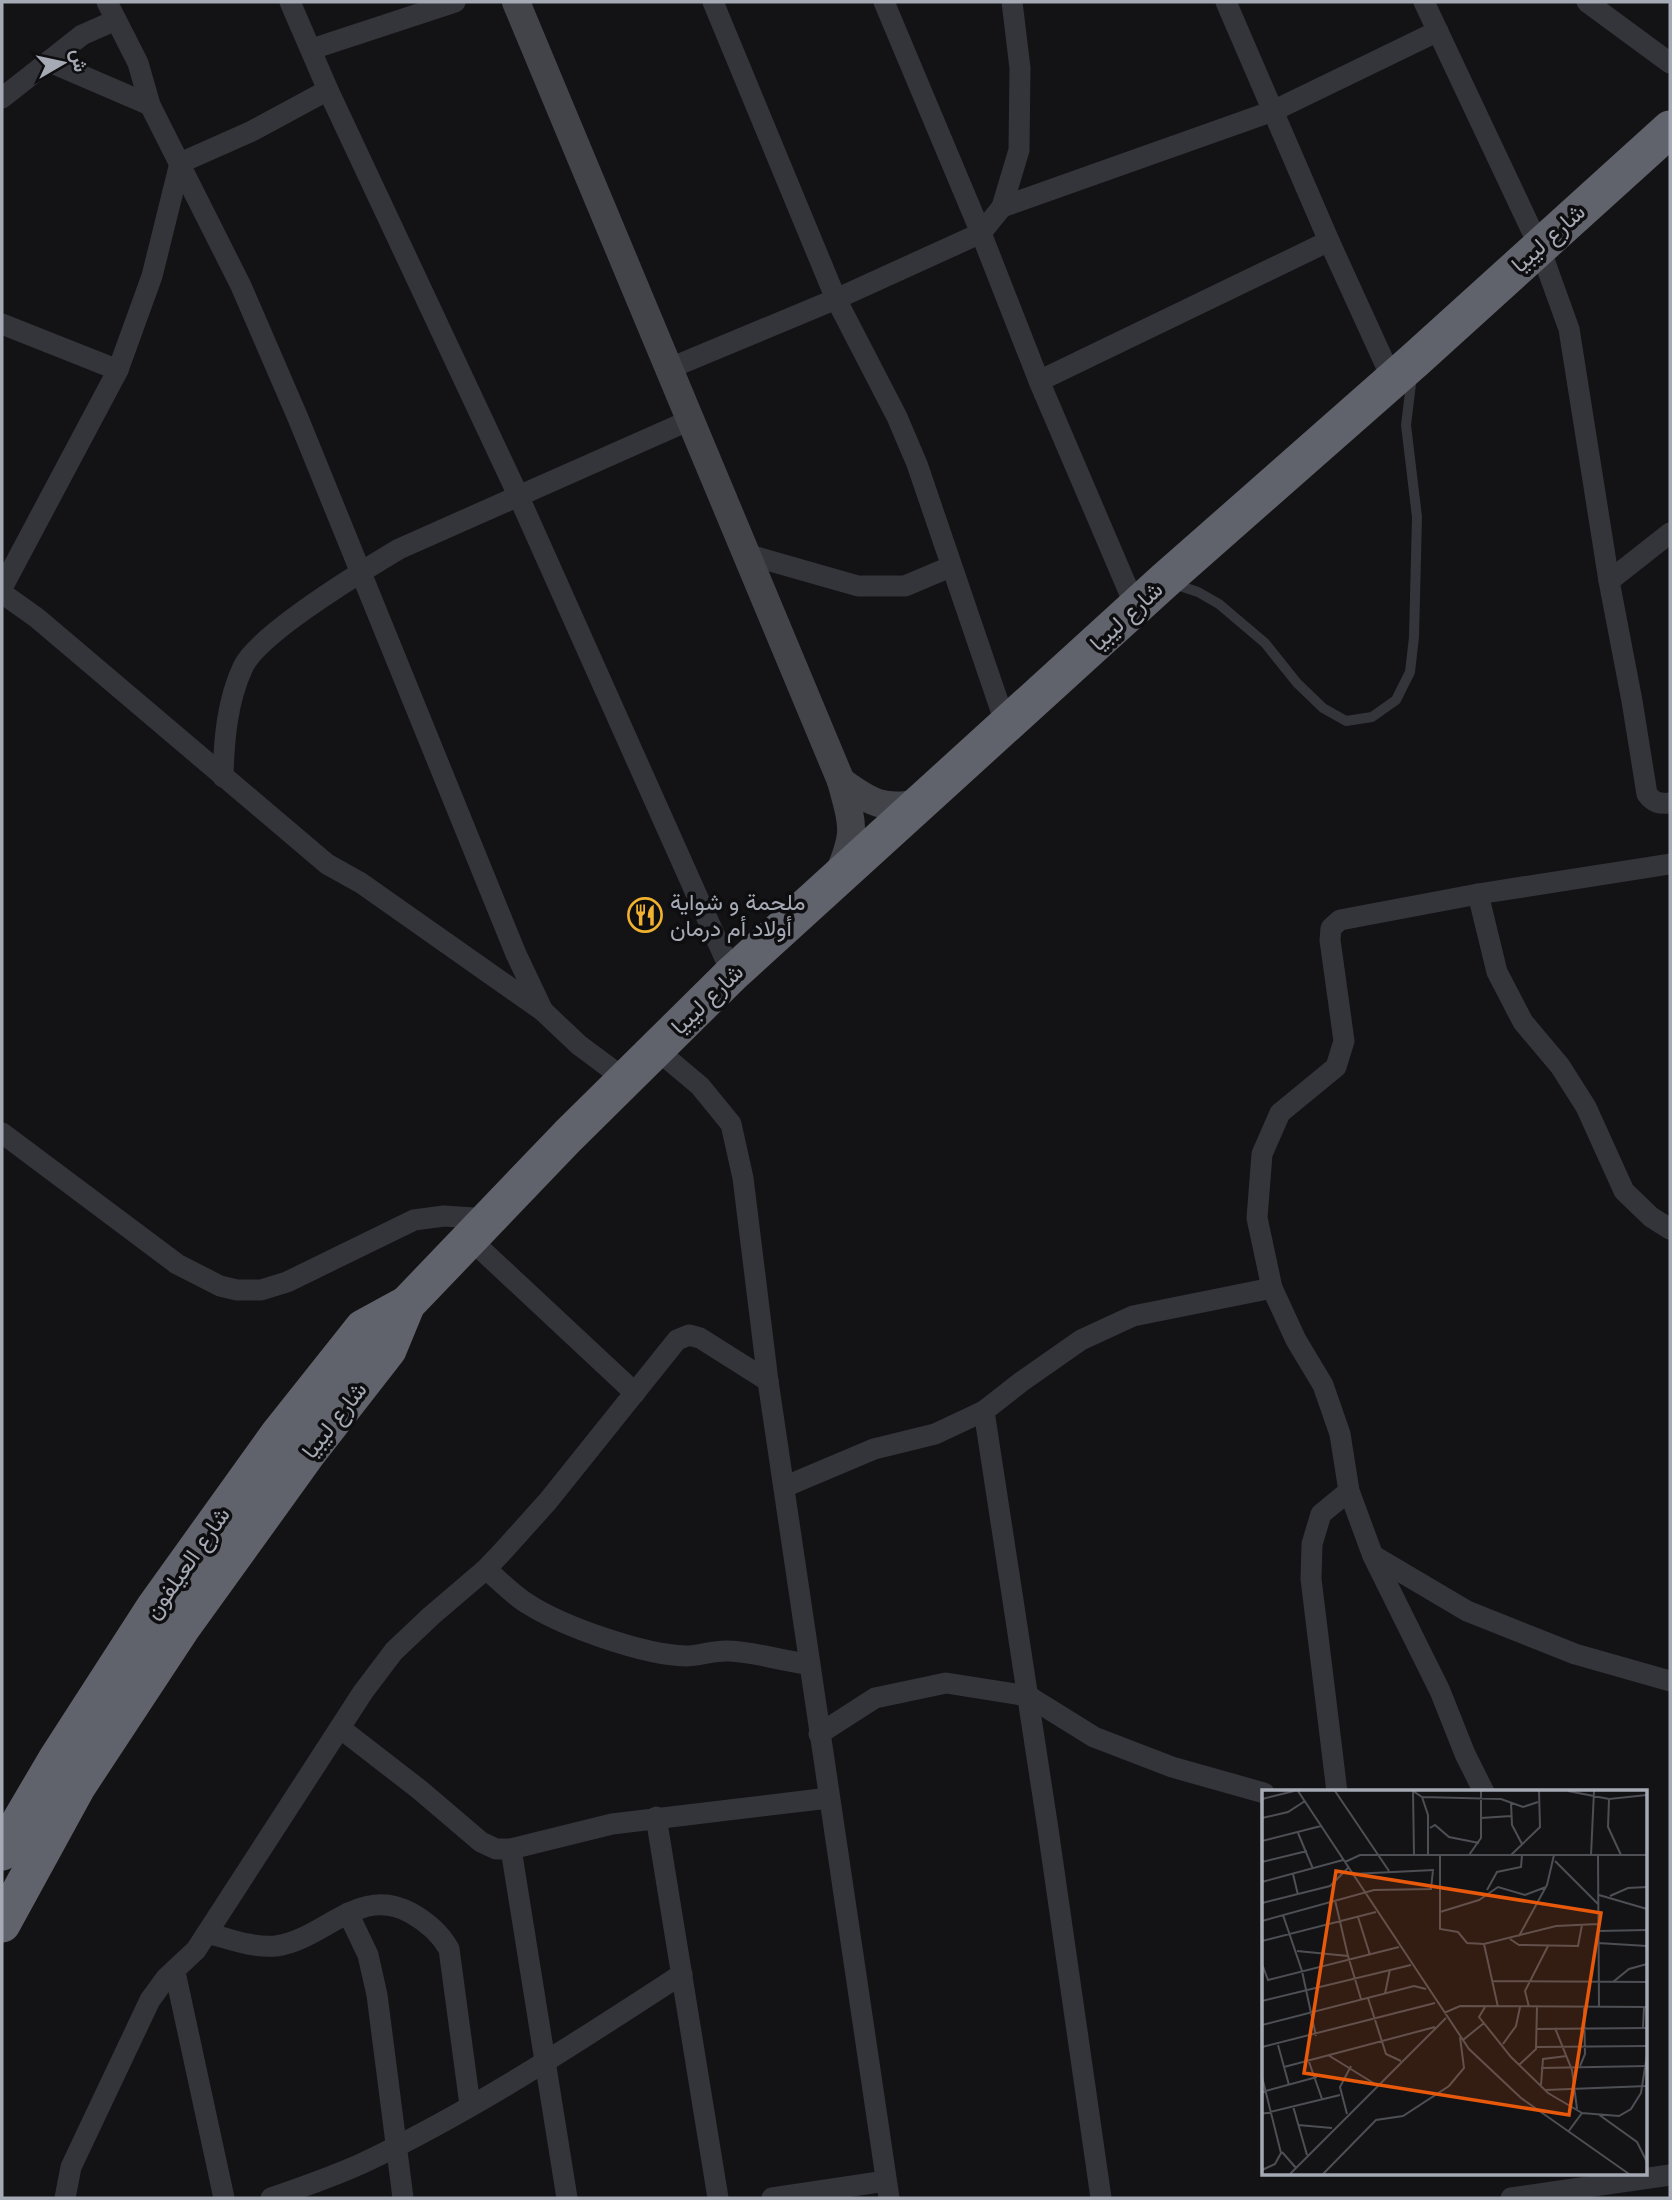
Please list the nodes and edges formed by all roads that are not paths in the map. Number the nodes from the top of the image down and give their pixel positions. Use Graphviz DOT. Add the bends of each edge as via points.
graph roads {
  1 [pos="290,2"];
  2 [pos="455,2"];
  3 [pos="516,2"];
  4 [pos="713,2"];
  5 [pos="884,2"];
  6 [pos="1012,2"];
  7 [pos="1226,2"];
  8 [pos="1424,2"];
  9 [pos="1587,2"];
  10 [pos="112,11"];
  11 [pos="1438,30"];
  12 [pos="312,49"];
  13 [pos="50,62"];
  14 [pos="1670,63"];
  15 [pos="328,90"];
  16 [pos="2,98"];
  17 [pos="149,104"];
  18 [pos="1273,111"];
  19 [pos="1670,132"];
  20 [pos="180,163"];
  21 [pos="1002,207"];
  22 [pos="981,233"];
  23 [pos="1329,242"];
  24 [pos="1539,246"];
  25 [pos="836,299"];
  26 [pos="2,324"];
  27 [pos="668,369"];
  28 [pos="1404,369"];
  29 [pos="118,370"];
  30 [pos="1039,381"];
  31 [pos="690,420"];
  32 [pos="519,495"];
  33 [pos="1670,533"];
  34 [pos="746,554"];
  35 [pos="950,567"];
  36 [pos="359,573"];
  37 [pos="1164,581"];
  38 [pos="1609,581"];
  39 [pos="2,591"];
  40 [pos="1136,608"];
  41 [pos="1006,725"];
  42 [pos="223,777"];
  43 [pos="841,781"];
  44 [pos="922,802"];
  45 [pos="1670,803"];
  46 [pos="1670,864"];
  47 [pos="835,881"];
  48 [pos="1478,894"];
  49 [pos="732,974"];
  50 [pos="543,1012"];
  51 [pos="656,1049"];
  52 [pos="626,1080"];
  53 [pos="2,1133"];
  54 [pos="479,1229"];
  55 [pos="1670,1229"];
  56 [pos="1272,1288"];
  57 [pos="407,1304"];
  58 [pos="768,1381"];
  59 [pos="635,1393"];
  60 [pos="984,1411"];
  61 [pos="784,1488"];
  62 [pos="1349,1491"];
  63 [pos="1373,1556"];
  64 [pos="486,1569"];
  65 [pos="808,1664"];
  66 [pos="1670,1681"];
  67 [pos="1028,1696"];
  68 [pos="340,1728"];
  69 [pos="819,1734"];
  70 [pos="1338,1790"];
  71 [pos="1483,1790"];
  72 [pos="1262,1792"];
  73 [pos="829,1798"];
  74 [pos="656,1817"];
  75 [pos="510,1849"];
  76 [pos="2,1852"];
  77 [pos="348,1913"];
  78 [pos="2,1924"];
  79 [pos="207,1933"];
  80 [pos="174,1972"];
  81 [pos="682,1974"];
  82 [pos="545,2063"];
  83 [pos="470,2105"];
  84 [pos="396,2146"];
  85 [pos="1670,2175"];
  86 [pos="1580,2181"];
  87 [pos="887,2189"];
  88 [pos="1520,2197"];
  89 [pos="65,2198"];
  90 [pos="224,2198"];
  91 [pos="271,2198"];
  92 [pos="403,2198"];
  93 [pos="567,2198"];
  94 [pos="718,2198"];
  95 [pos="772,2198"];
  96 [pos="1101,2198"];
  1 -- 12 [label="street"];
  2 -- 12 [label="street"];
  3 -- 27 [label="street"];
  4 -- 25 [label="street"];
  5 -- 22 [label="street"];
  6 -- 21 [label="street" via="1020,68 1018,150"];
  7 -- 18 [label="street"];
  8 -- 11 [label="street"];
  9 -- 14 [label="street"];
  10 -- 13 [label="street"];
  10 -- 17 [label="street" via="138,63"];
  11 -- 18 [label="street"];
  11 -- 24 [label="street"];
  12 -- 15 [label="street"];
  13 -- 16 [label="street"];
  13 -- 17 [label="street"];
  15 -- 20 [label="street" via="253,131"];
  15 -- 32 [label="street"];
  17 -- 20 [label="street"];
  18 -- 21 [label="street"];
  18 -- 23 [label="street"];
  19 -- 24 [label="highway, شارع ليبيا"];
  20 -- 29 [label="street" via="152,276"];
  20 -- 36 [label="street" via="241,286"];
  21 -- 22 [label="street"];
  22 -- 25 [label="street"];
  22 -- 30 [label="street"];
  23 -- 28 [label="street"];
  23 -- 30 [label="street"];
  24 -- 28 [label="highway, شارع ليبيا"];
  24 -- 38 [label="street" via="1569,329"];
  25 -- 27 [label="street"];
  25 -- 35 [label="street" via="902,428"];
  26 -- 29 [label="street"];
  27 -- 31 [label="street"];
  28 -- 37 [label="highway, شارع ليبيا"];
  28 -- 37 [label="lane" via="1417,517 1415,637 1410,671 1395,700 1372,716 1346,721 1323,708 1265,643 1219,604"];
  29 -- 39 [label="street"];
  30 -- 40 [label="street"];
  31 -- 32 [label="street"];
  31 -- 34 [label="street"];
  32 -- 36 [label="street" via="399,549"];
  32 -- 49 [label="street"];
  33 -- 38 [label="street"];
  34 -- 35 [label="street" via="858,586 905,586"];
  34 -- 43 [label="street"];
  35 -- 41 [label="street"];
  36 -- 42 [label="street" via="260,643 243,665 225,732"];
  36 -- 50 [label="street"];
  37 -- 40 [label="highway, شارع ليبيا"];
  38 -- 45 [label="street" via="1647,794 1653,801"];
  39 -- 42 [label="street"];
  40 -- 41 [label="highway, شارع ليبيا"];
  41 -- 44 [label="highway, شارع ليبيا"];
  42 -- 50 [label="street" via="327,864 361,883"];
  43 -- 44 [label="street" via="864,798 888,807"];
  43 -- 47 [label="street" via="852,830"];
  44 -- 47 [label="highway, شارع ليبيا"];
  46 -- 48 [label="street"];
  47 -- 49 [label="highway, شارع ليبيا"];
  48 -- 55 [label="street" via="1497,972 1523,1022 1560,1066 1586,1107 1624,1191"];
  48 -- 56 [label="street" via="1340,920 1331,928 1344,1041 1336,1067 1280,1112 1262,1154 1257,1218"];
  49 -- 51 [label="highway, شارع ليبيا"];
  50 -- 52 [label="street"];
  51 -- 52 [label="highway, شارع ليبيا"];
  51 -- 58 [label="street" via="700,1086 731,1124 743,1178"];
  52 -- 54 [label="highway, شارع ليبيا"];
  53 -- 54 [label="street" via="177,1264 237,1290 261,1290 287,1282 414,1220 444,1216"];
  54 -- 57 [label="highway, شارع ليبيا"];
  54 -- 59 [label="street"];
  56 -- 60 [label="street" via="1133,1317 1081,1340"];
  56 -- 62 [label="street" via="1323,1385 1340,1434"];
  57 -- 76 [label="highway, شارع العيلفون" via="363,1328 278,1436 154,1608"];
  57 -- 78 [label="highway, شارع ليبيا" via="388,1350 181,1629 85,1775"];
  58 -- 59 [label="street" via="689,1335 677,1340"];
  58 -- 61 [label="street"];
  59 -- 64 [label="street"];
  60 -- 61 [label="street" via="935,1434 874,1449"];
  60 -- 67 [label="street"];
  61 -- 65 [label="street"];
  62 -- 63 [label="street"];
  62 -- 70 [label="street" via="1321,1514 1311,1567"];
  63 -- 66 [label="street" via="1467,1611 1575,1654"];
  63 -- 71 [label="street"];
  64 -- 65 [label="street" via="526,1604 650,1653 689,1656 725,1650"];
  64 -- 68 [label="street" via="394,1651"];
  65 -- 69 [label="street"];
  67 -- 69 [label="street" via="946,1683 875,1698"];
  67 -- 72 [label="street" via="1094,1737 1172,1767"];
  67 -- 96 [label="street"];
  68 -- 75 [label="street" via="481,1842"];
  68 -- 79 [label="street"];
  69 -- 73 [label="street"];
  73 -- 74 [label="street"];
  73 -- 87 [label="street"];
  74 -- 75 [label="street"];
  74 -- 81 [label="street"];
  75 -- 82 [label="street"];
  77 -- 79 [label="street" via="294,1941 276,1945 254,1946"];
  77 -- 83 [label="street" via="376,1904 398,1905 441,1936 449,1949"];
  77 -- 84 [label="street" via="369,1955"];
  79 -- 80 [label="street"];
  80 -- 89 [label="street" via="150,2000 71,2167"];
  80 -- 90 [label="street"];
  81 -- 82 [label="street"];
  81 -- 94 [label="street"];
  82 -- 83 [label="street"];
  82 -- 93 [label="street"];
  83 -- 84 [label="street"];
  84 -- 91 [label="street"];
  84 -- 92 [label="street"];
  85 -- 86 [label="street"];
  86 -- 88 [label="street"];
  87 -- 95 [label="street"];
}
